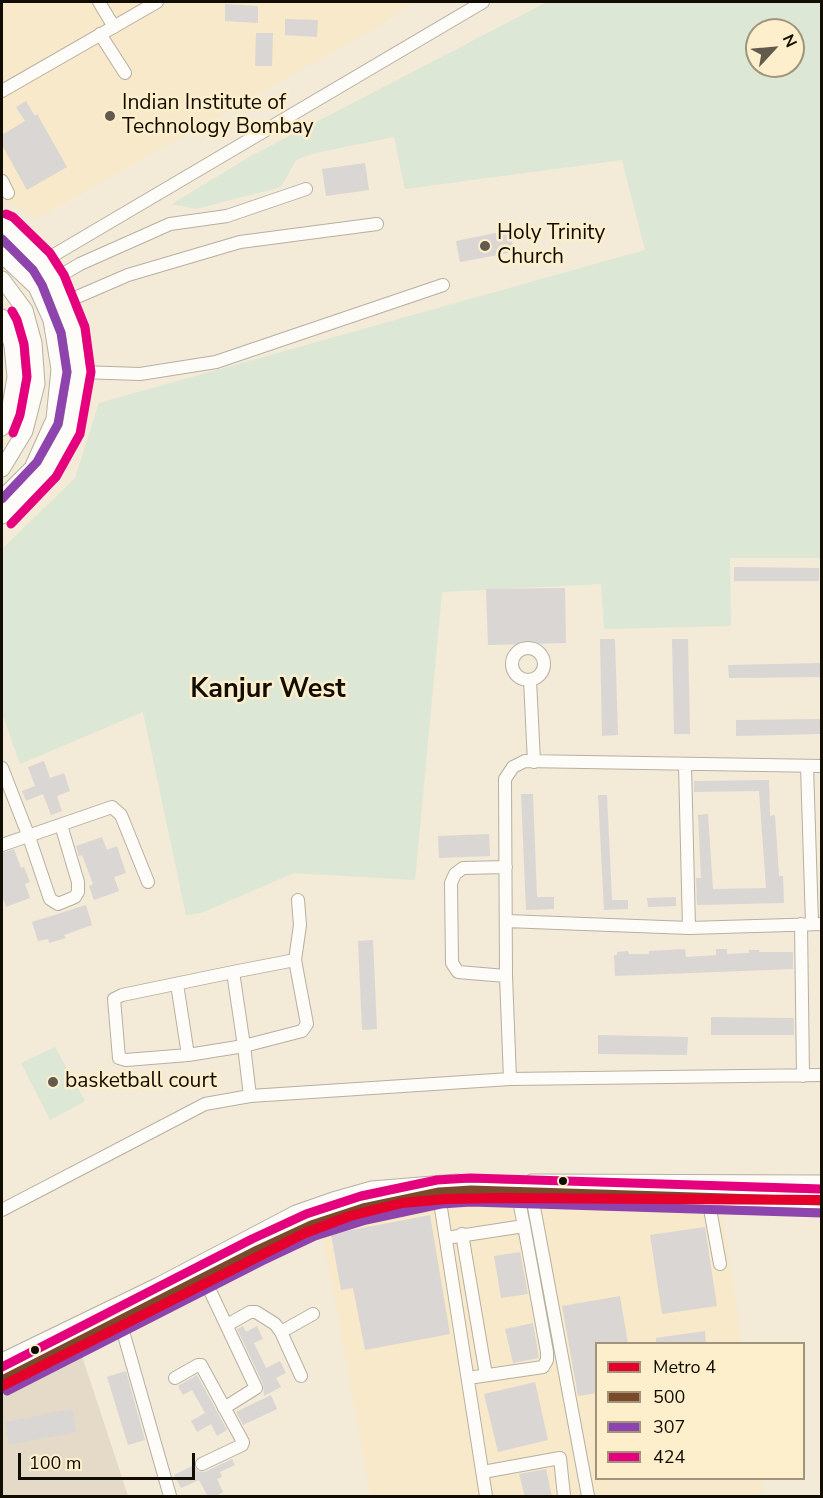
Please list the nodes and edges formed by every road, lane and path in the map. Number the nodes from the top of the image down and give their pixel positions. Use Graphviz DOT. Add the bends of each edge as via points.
graph roads {
  1 [pos="99,2"];
  2 [pos="157,2"];
  3 [pos="483,2"];
  4 [pos="114,27"];
  5 [pos="100,34"];
  6 [pos="125,73"];
  7 [pos="2,91"];
  8 [pos="306,189"];
  9 [pos="377,224"];
  10 [pos="2,225"];
  11 [pos="2,255"];
  12 [pos="42,261"];
  13 [pos="2,279"];
  14 [pos="53,280"];
  15 [pos="443,285"];
  16 [pos="63,303"];
  17 [pos="2,317"];
  18 [pos="7,351"];
  19 [pos="79,372"];
  20 [pos="2,428"];
  21 [pos="2,469"];
  22 [pos="2,498"];
  23 [pos="2,516"];
  24 [pos="530,680"];
  25 [pos="534,762"];
  26 [pos="685,765"];
  27 [pos="807,766"];
  28 [pos="822,766"];
  29 [pos="2,768"];
  30 [pos="61,825"];
  31 [pos="29,837"];
  32 [pos="2,845"];
  33 [pos="506,867"];
  34 [pos="148,882"];
  35 [pos="298,900"];
  36 [pos="506,921"];
  37 [pos="812,924"];
  38 [pos="689,928"];
  39 [pos="295,960"];
  40 [pos="233,972"];
  41 [pos="506,976"];
  42 [pos="177,984"];
  43 [pos="244,1046"];
  44 [pos="188,1055"];
  45 [pos="822,1075"];
  46 [pos="803,1076"];
  47 [pos="510,1079"];
  48 [pos="250,1096"];
  49 [pos="822,1183"];
  50 [pos="438,1187"];
  51 [pos="524,1191"];
  52 [pos="708,1198"];
  53 [pos="822,1202"];
  54 [pos="2,1210"];
  55 [pos="524,1226"];
  56 [pos="462,1234"];
  57 [pos="446,1238"];
  58 [pos="720,1264"];
  59 [pos="204,1278"];
  60 [pos="313,1314"];
  61 [pos="120,1321"];
  62 [pos="227,1325"];
  63 [pos="280,1332"];
  64 [pos="2,1361"];
  65 [pos="486,1375"];
  66 [pos="301,1376"];
  67 [pos="175,1378"];
  68 [pos="468,1378"];
  69 [pos="2,1380"];
  70 [pos="224,1408"];
  71 [pos="202,1464"];
  72 [pos="483,1472"];
  73 [pos="170,1497"];
  74 [pos="486,1497"];
  75 [pos="564,1497"];
  76 [pos="588,1497"];
  1 -- 4 [label="street"];
  2 -- 4 [label="street"];
  3 -- 12 [label="street"];
  4 -- 5 [label="street"];
  5 -- 6 [label="street"];
  5 -- 7 [label="street"];
  8 -- 14 [label="street" via="227,216 170,224"];
  9 -- 16 [label="street" via="240,242 128,275"];
  10 -- 12 [label="main road"];
  11 -- 22 [label="main road" via="36,287 51,320 58,369 54,419 32,468"];
  12 -- 14 [label="main road"];
  13 -- 21 [label="main road" via="25,310 34,343 37,384 25,430"];
  14 -- 16 [label="main road"];
  15 -- 19 [label="street" via="216,362 140,374"];
  16 -- 19 [label="main road" via="73,330"];
  17 -- 18 [label="main road"];
  18 -- 20 [label="main road" via="15,378"];
  19 -- 23 [label="main road" via="70,428 47,469"];
  24 -- 25 [label="street"];
  25 -- 26 [label="street"];
  25 -- 33 [label="street" via="525,761 513,767 505,779"];
  26 -- 27 [label="street"];
  26 -- 38 [label="street"];
  27 -- 28 [label="street"];
  27 -- 37 [label="street"];
  29 -- 31 [label="street"];
  30 -- 31 [label="street"];
  30 -- 31 [label="street" via="78,882 75,897 66,902 58,904 50,899"];
  30 -- 34 [label="street" via="112,807 120,815"];
  31 -- 32 [label="street"];
  33 -- 36 [label="street"];
  33 -- 41 [label="street" via="464,868 451,883 453,963 458,972"];
  35 -- 39 [label="street" via="300,925"];
  36 -- 38 [label="street"];
  36 -- 41 [label="street"];
  37 -- 38 [label="street"];
  37 -- 46 [label="street"];
  39 -- 40 [label="street"];
  39 -- 43 [label="street" via="307,1024 302,1031"];
  40 -- 42 [label="street"];
  40 -- 43 [label="street"];
  41 -- 47 [label="street"];
  42 -- 44 [label="street"];
  42 -- 44 [label="street" via="114,999 119,1058"];
  43 -- 44 [label="street"];
  43 -- 48 [label="street"];
  45 -- 46 [label="street"];
  46 -- 47 [label="street"];
  47 -- 48 [label="street"];
  48 -- 54 [label="street" via="205,1104"];
  49 -- 50 [label="main road"];
  50 -- 51 [label="main road"];
  50 -- 57 [label="street"];
  50 -- 59 [label="main road" via="311,1225"];
  50 -- 64 [label="main road" via="372,1189 296,1214"];
  51 -- 52 [label="main road"];
  51 -- 55 [label="street"];
  51 -- 76 [label="street"];
  52 -- 53 [label="main road"];
  52 -- 58 [label="street"];
  55 -- 56 [label="street"];
  55 -- 65 [label="street" via="547,1360 543,1367"];
  56 -- 57 [label="street"];
  56 -- 65 [label="street"];
  57 -- 68 [label="street"];
  59 -- 61 [label="main road"];
  59 -- 62 [label="street"];
  60 -- 63 [label="street"];
  61 -- 69 [label="main road"];
  61 -- 73 [label="street"];
  62 -- 63 [label="street" via="256,1312"];
  62 -- 70 [label="street" via="256,1388"];
  63 -- 66 [label="street"];
  65 -- 68 [label="street"];
  67 -- 70 [label="street" via="201,1365"];
  68 -- 72 [label="street"];
  70 -- 71 [label="street" via="242,1445"];
  72 -- 74 [label="street"];
  72 -- 75 [label="street" via="560,1458"];
}
